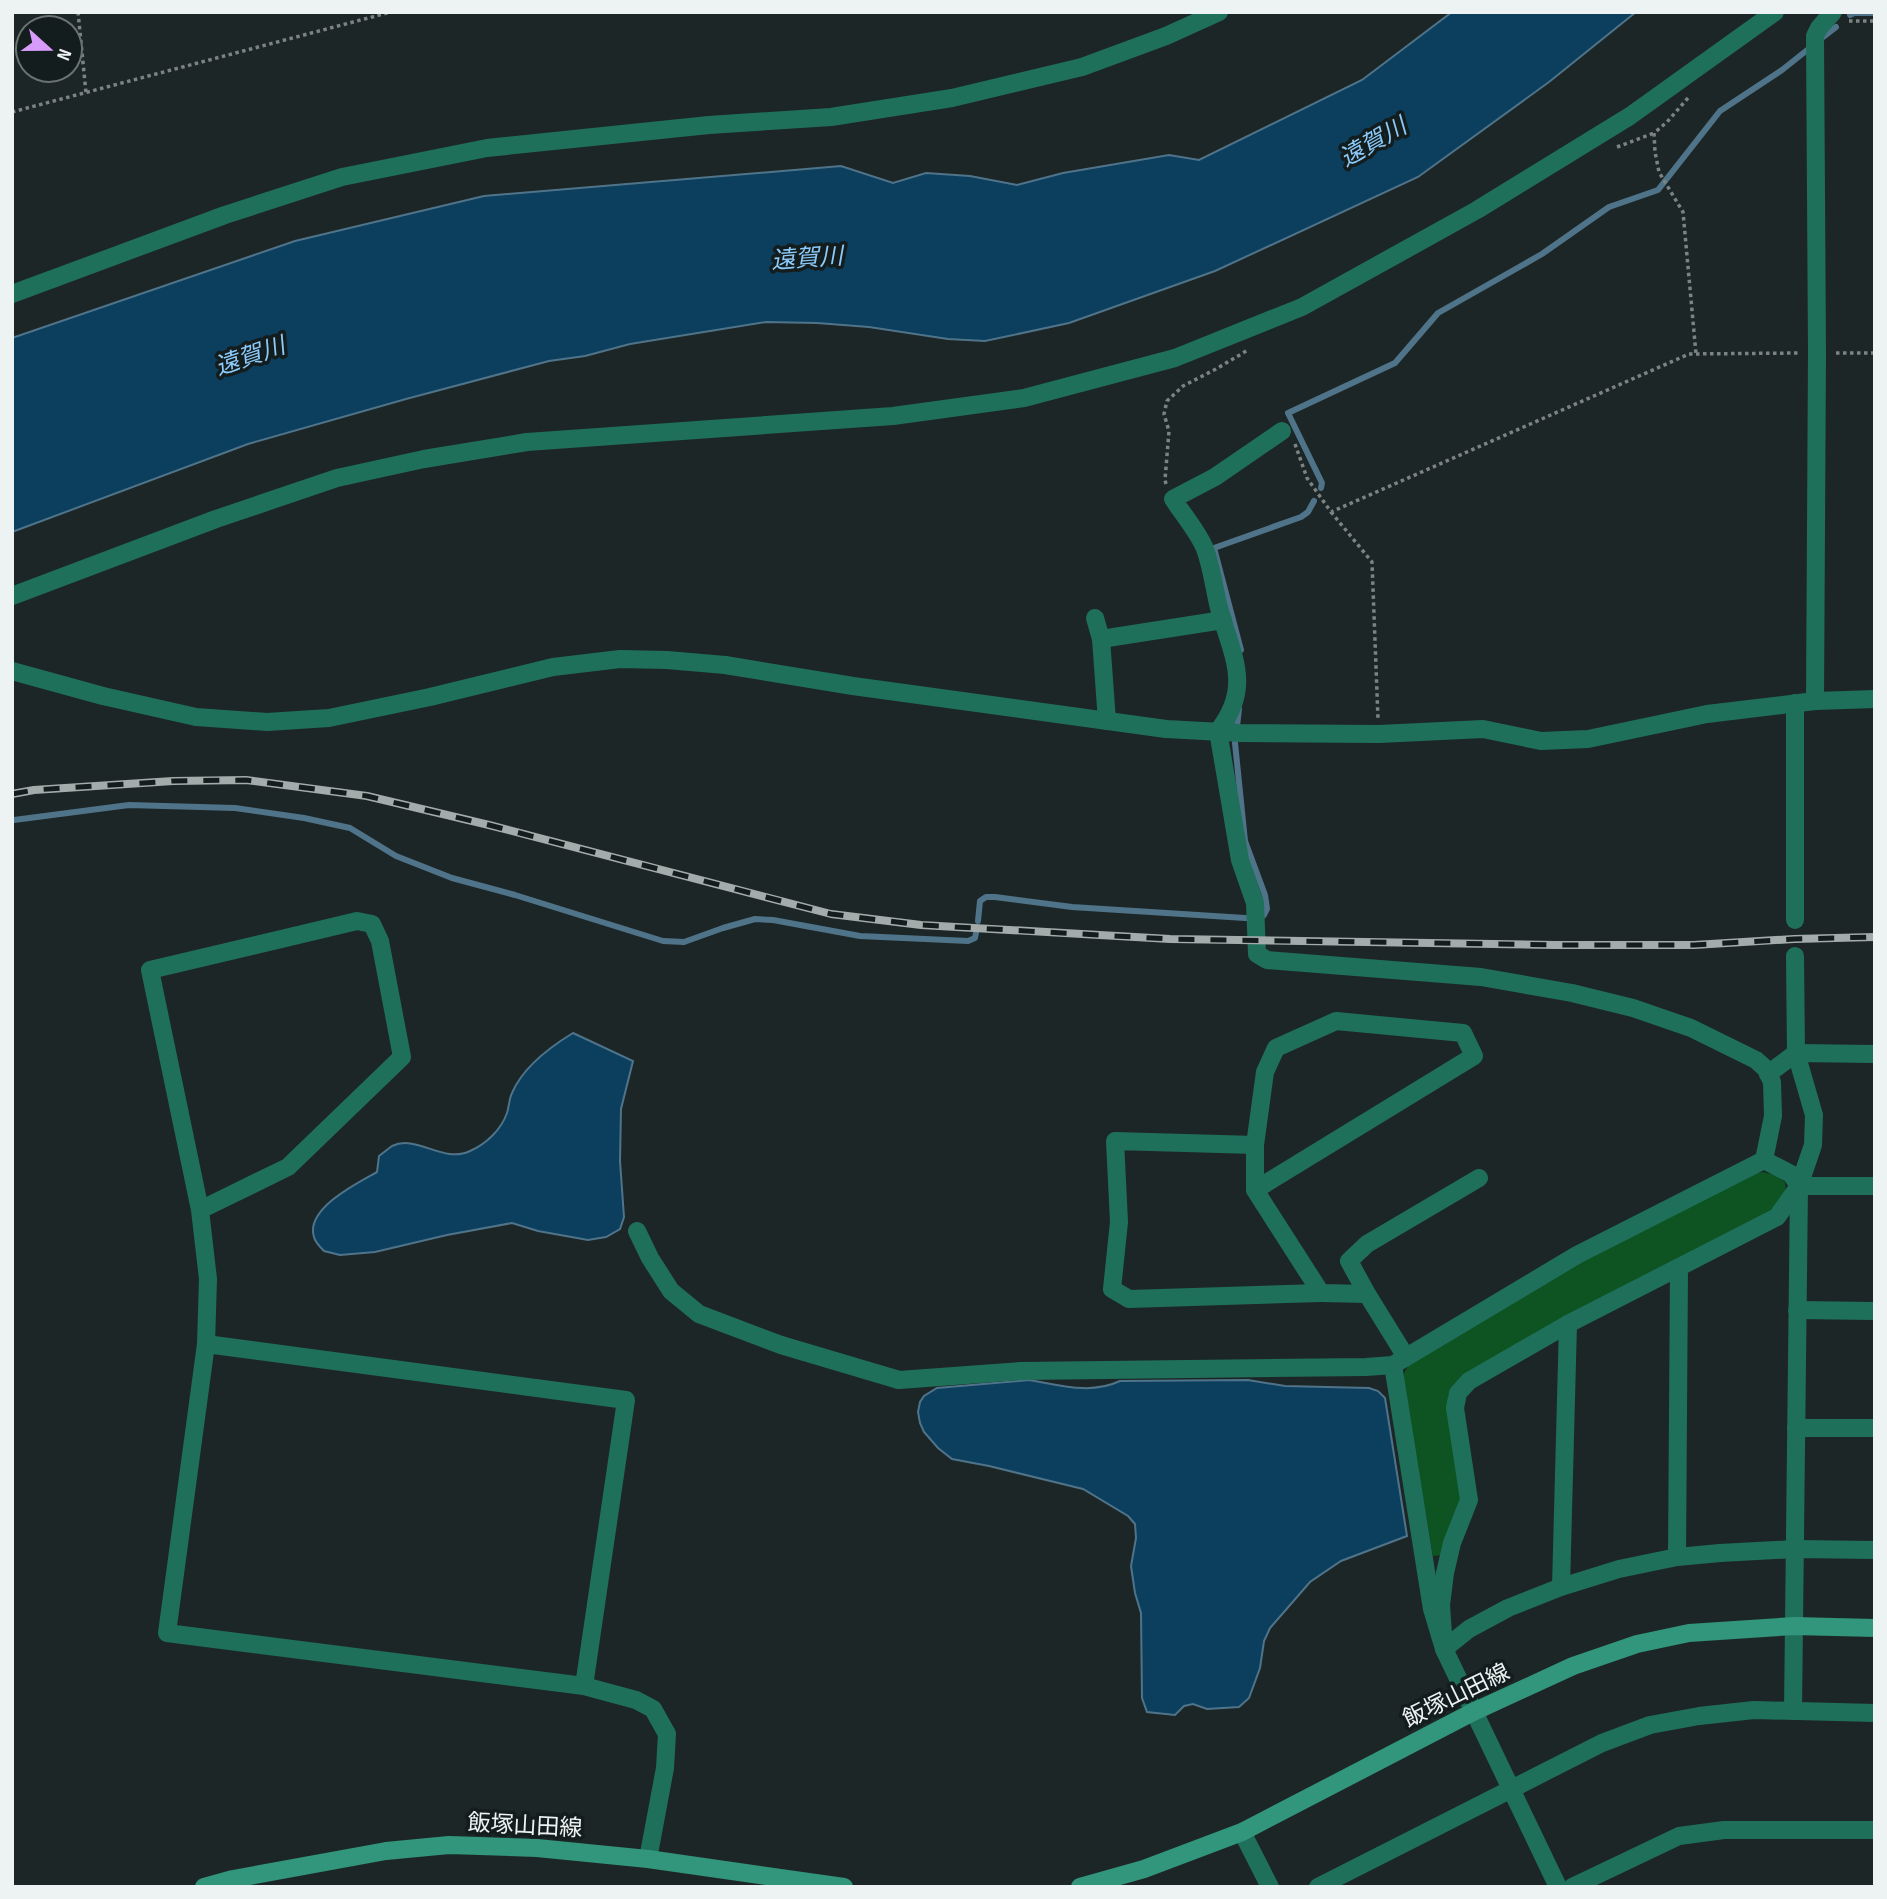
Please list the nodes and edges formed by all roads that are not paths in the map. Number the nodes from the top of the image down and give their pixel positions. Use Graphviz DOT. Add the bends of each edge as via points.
graph roads {
  1 [pos="1219,12"];
  2 [pos="1775,12"];
  3 [pos="1832,14"];
  4 [pos="12,294"];
  5 [pos="1282,431"];
  6 [pos="12,596"];
  7 [pos="1095,618"];
  8 [pos="1223,620"];
  9 [pos="1101,639"];
  10 [pos="12,671"];
  11 [pos="1875,699"];
  12 [pos="1815,701"];
  13 [pos="1795,703"];
  14 [pos="1107,721"];
  15 [pos="1230,732"];
  16 [pos="1795,920"];
  17 [pos="1795,956"];
  18 [pos="1796,1053"];
  19 [pos="1875,1054"];
  20 [pos="1769,1074"];
  21 [pos="1255,1145"];
  22 [pos="1764,1160"];
  23 [pos="1479,1178"];
  24 [pos="1799,1186"];
  25 [pos="1875,1186"];
  26 [pos="1255,1190"];
  27 [pos="200,1210"];
  28 [pos="637,1231"];
  29 [pos="1679,1269"];
  30 [pos="1321,1293"];
  31 [pos="1367,1294"];
  32 [pos="1797,1310"];
  33 [pos="1875,1311"];
  34 [pos="1568,1324"];
  35 [pos="206,1344"];
  36 [pos="1399,1361"];
  37 [pos="1796,1428"];
  38 [pos="1875,1428"];
  39 [pos="1795,1549"];
  40 [pos="1875,1550"];
  41 [pos="1677,1557"];
  42 [pos="1561,1587"];
  43 [pos="1794,1626"];
  44 [pos="1875,1628"];
  45 [pos="1444,1649"];
  46 [pos="584,1686"];
  47 [pos="1473,1712"];
  48 [pos="1793,1712"];
  49 [pos="1875,1713"];
  50 [pos="1513,1788"];
  51 [pos="1875,1830"];
  52 [pos="1241,1832"];
  53 [pos="648,1859"];
  54 [pos="204,1887"];
  55 [pos="844,1887"];
  56 [pos="1080,1887"];
  57 [pos="1270,1887"];
  58 [pos="1318,1887"];
  59 [pos="1558,1887"];
  60 [pos="1572,1887"];
  1 -- 4 [label="street" via="1082,67 953,98 831,117 487,148 342,177"];
  2 -- 6 [label="street" via="1630,116 1477,210 1302,307 1175,358 1024,398 906,415 527,442 424,459 337,478"];
  3 -- 12 [label="street" via="1815,36"];
  5 -- 8 [label="street" via="1215,477 1173,499 1205,547"];
  7 -- 9 [label="street"];
  8 -- 9 [label="street"];
  8 -- 15 [label="street" via="1238,672"];
  9 -- 14 [label="street"];
  10 -- 14 [label="street" via="196,717 267,722 329,718 553,667 620,659 667,660"];
  11 -- 12 [label="street"];
  12 -- 13 [label="street"];
  13 -- 15 [label="street" via="1707,714 1588,739 1541,741 1483,729 1379,734"];
  13 -- 16 [label="street"];
  14 -- 15 [label="street"];
  15 -- 20 [label="street" via="1240,860 1255,903 1257,954 1267,960 1481,977 1572,993 1691,1028 1756,1060"];
  17 -- 18 [label="street"];
  18 -- 19 [label="street"];
  18 -- 20 [label="street"];
  18 -- 24 [label="street" via="1814,1115 1814,1144"];
  20 -- 22 [label="street" via="1773,1116"];
  21 -- 26 [label="street"];
  21 -- 26 [label="street" via="1265,1072 1276,1048 1336,1021 1463,1033 1474,1056"];
  21 -- 30 [label="street" via="1115,1141 1119,1222 1112,1289 1129,1300"];
  22 -- 24 [label="street" via="1791,1174"];
  22 -- 36 [label="street" via="1577,1255"];
  23 -- 31 [label="street" via="1367,1244 1349,1261"];
  24 -- 25 [label="street"];
  24 -- 29 [label="street" via="1777,1217"];
  24 -- 32 [label="street"];
  26 -- 30 [label="street"];
  27 -- 27 [label="street" via="150,970 357,921 372,924 380,941 402,1057 288,1167"];
  27 -- 35 [label="street" via="208,1279"];
  28 -- 36 [label="street" via="671,1291 699,1314 781,1345 899,1380 1021,1371 1366,1367"];
  29 -- 34 [label="street"];
  29 -- 41 [label="street"];
  30 -- 31 [label="street"];
  31 -- 36 [label="street"];
  32 -- 33 [label="street"];
  32 -- 37 [label="street"];
  34 -- 42 [label="street"];
  34 -- 45 [label="street" via="1469,1381 1458,1393 1455,1408 1469,1500 1444,1573"];
  35 -- 46 [label="street" via="167,1633"];
  35 -- 46 [label="street" via="626,1400"];
  36 -- 45 [label="street" via="1432,1609"];
  37 -- 38 [label="street"];
  37 -- 39 [label="street"];
  39 -- 40 [label="street"];
  39 -- 41 [label="street"];
  39 -- 43 [label="street"];
  41 -- 42 [label="street"];
  42 -- 45 [label="street" via="1508,1608"];
  43 -- 44 [label="main road, 飯塚山田線"];
  43 -- 47 [label="main road, 飯塚山田線" via="1689,1633 1637,1644 1573,1666"];
  43 -- 48 [label="street"];
  45 -- 47 [label="street"];
  46 -- 53 [label="street" via="653,1709 667,1734"];
  47 -- 50 [label="street"];
  47 -- 52 [label="main road, 飯塚山田線"];
  48 -- 49 [label="street"];
  48 -- 50 [label="street" via="1754,1710 1650,1725 1602,1743"];
  50 -- 58 [label="street"];
  50 -- 59 [label="street"];
  51 -- 60 [label="street" via="1724,1830 1679,1836"];
  52 -- 56 [label="main road, 飯塚山田線" via="1144,1869"];
  52 -- 57 [label="street"];
  53 -- 54 [label="main road, 飯塚山田線" via="449,1845 386,1851"];
  53 -- 55 [label="main road, 飯塚山田線"];
}
